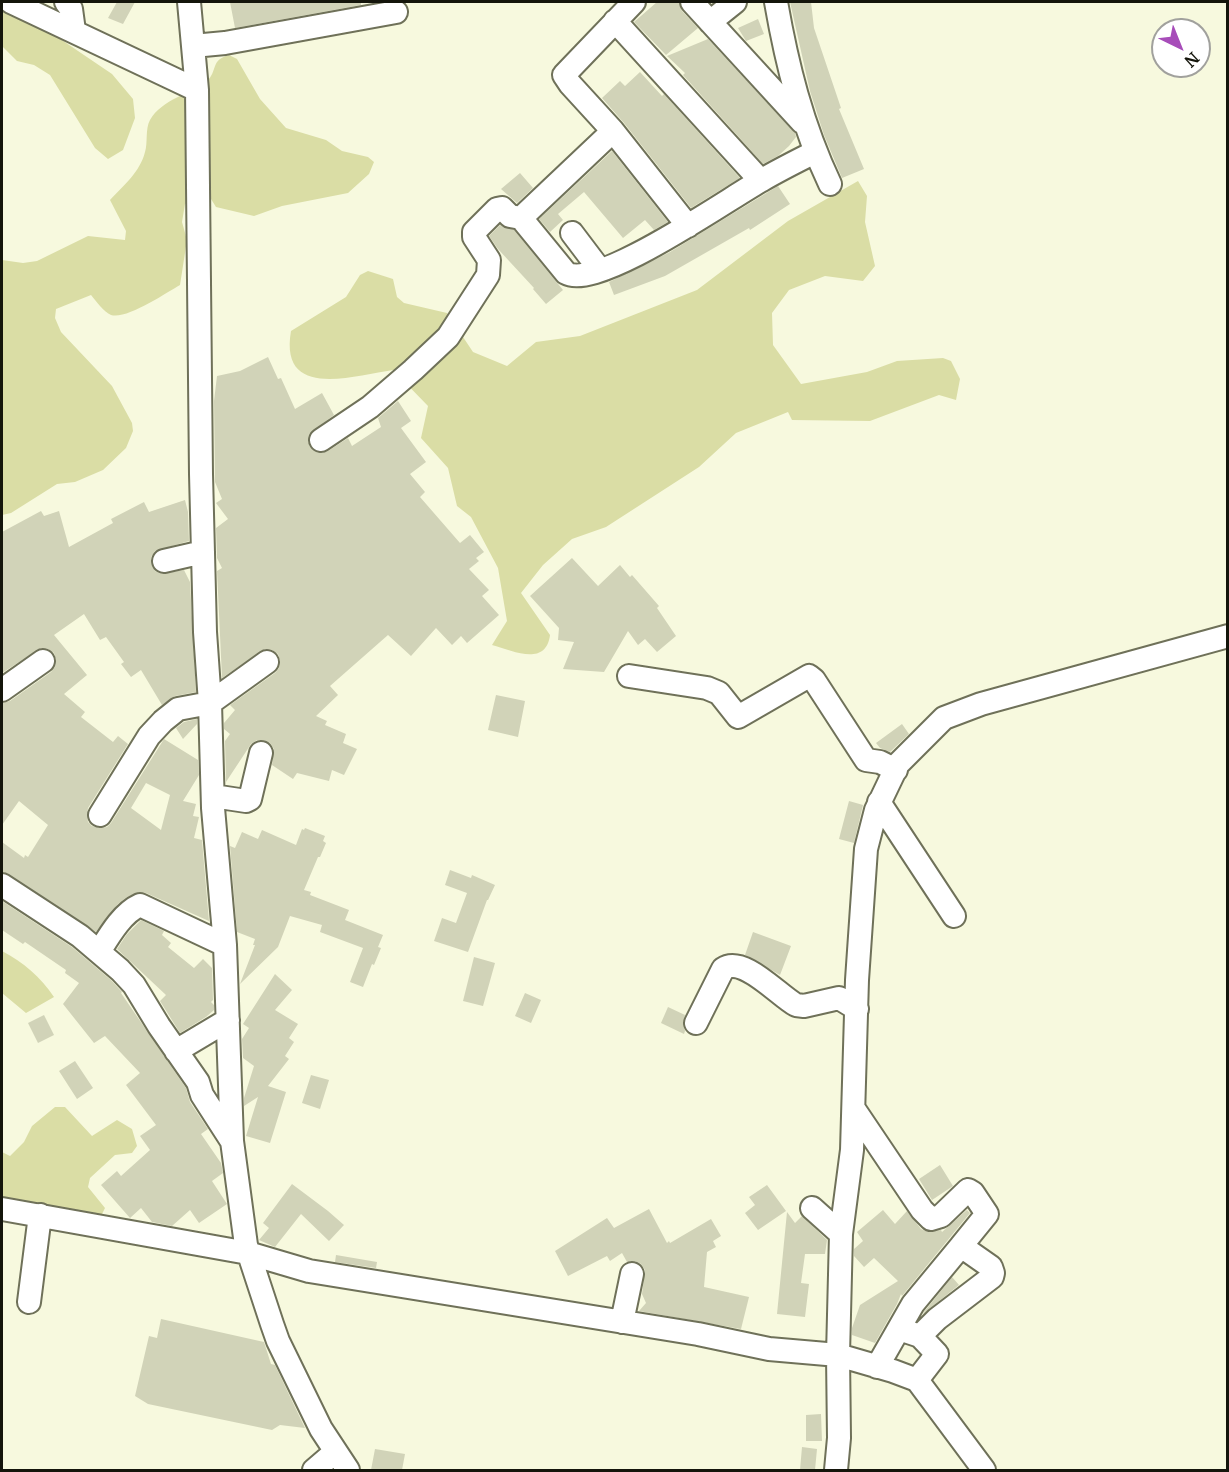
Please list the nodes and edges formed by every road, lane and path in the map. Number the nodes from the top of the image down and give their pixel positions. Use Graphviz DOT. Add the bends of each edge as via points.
graph roads {
  1 [pos="11,2"];
  2 [pos="66,2"];
  3 [pos="189,2"];
  4 [pos="634,2"];
  5 [pos="692,2"];
  6 [pos="735,2"];
  7 [pos="776,2"];
  8 [pos="396,12"];
  9 [pos="615,21"];
  10 [pos="710,22"];
  11 [pos="74,31"];
  12 [pos="193,46"];
  13 [pos="197,90"];
  14 [pos="804,124"];
  15 [pos="613,131"];
  16 [pos="815,152"];
  17 [pos="760,180"];
  18 [pos="830,184"];
  19 [pos="521,218"];
  20 [pos="688,225"];
  21 [pos="572,233"];
  22 [pos="600,270"];
  23 [pos="321,440"];
  24 [pos="203,552"];
  25 [pos="164,561"];
  26 [pos="1227,636"];
  27 [pos="43,661"];
  28 [pos="267,662"];
  29 [pos="629,676"];
  30 [pos="2,690"];
  31 [pos="210,703"];
  32 [pos="261,753"];
  33 [pos="896,770"];
  34 [pos="213,796"];
  35 [pos="879,802"];
  36 [pos="100,814"];
  37 [pos="2,885"];
  38 [pos="954,916"];
  39 [pos="225,945"];
  40 [pos="99,952"];
  41 [pos="857,1009"];
  42 [pos="228,1020"];
  43 [pos="696,1023"];
  44 [pos="176,1051"];
  45 [pos="854,1109"];
  46 [pos="232,1142"];
  47 [pos="812,1208"];
  48 [pos="2,1209"];
  49 [pos="40,1215"];
  50 [pos="841,1234"];
  51 [pos="961,1246"];
  52 [pos="248,1253"];
  53 [pos="632,1274"];
  54 [pos="29,1302"];
  55 [pos="622,1322"];
  56 [pos="898,1328"];
  57 [pos="920,1336"];
  58 [pos="837,1355"];
  59 [pos="877,1367"];
  60 [pos="917,1380"];
  61 [pos="342,1461"];
  62 [pos="314,1470"];
  63 [pos="836,1470"];
  64 [pos="984,1470"];
  1 -- 11 [label="street"];
  2 -- 11 [label="street"];
  3 -- 12 [label="street"];
  4 -- 9 [label="street"];
  5 -- 10 [label="street"];
  6 -- 10 [label="street"];
  7 -- 14 [label="street"];
  8 -- 12 [label="street"];
  9 -- 15 [label="street" via="564,77"];
  9 -- 17 [label="street"];
  10 -- 14 [label="street"];
  11 -- 13 [label="street"];
  12 -- 13 [label="street"];
  13 -- 24 [label="street"];
  14 -- 16 [label="street"];
  15 -- 19 [label="street"];
  15 -- 20 [label="street"];
  16 -- 17 [label="street"];
  16 -- 18 [label="street"];
  17 -- 20 [label="street"];
  19 -- 22 [label="street" via="566,273 576,276"];
  19 -- 23 [label="street" via="497,209 474,232 489,260 488,275 448,337 370,407"];
  20 -- 22 [label="street"];
  21 -- 22 [label="street"];
  24 -- 25 [label="street"];
  24 -- 31 [label="street"];
  26 -- 33 [label="street" via="963,710 939,723"];
  27 -- 30 [label="street"];
  28 -- 31 [label="street"];
  29 -- 33 [label="street" via="707,688 719,693 738,717 809,676 866,760"];
  31 -- 34 [label="street"];
  31 -- 36 [label="street" via="178,709 163,721 149,736"];
  32 -- 34 [label="street" via="250,799"];
  33 -- 35 [label="street"];
  34 -- 39 [label="street"];
  35 -- 38 [label="street"];
  35 -- 41 [label="street" via="866,849"];
  37 -- 40 [label="street"];
  39 -- 40 [label="street" via="140,905 108,936"];
  39 -- 42 [label="street"];
  40 -- 44 [label="street" via="134,985"];
  41 -- 43 [label="street" via="839,998 796,1005 746,969 728,965"];
  41 -- 45 [label="street"];
  42 -- 44 [label="street"];
  42 -- 46 [label="street"];
  44 -- 46 [label="street"];
  45 -- 50 [label="street"];
  45 -- 51 [label="street" via="931,1219 940,1216 968,1190 973,1193 987,1214"];
  46 -- 52 [label="street"];
  47 -- 50 [label="street"];
  48 -- 49 [label="street"];
  49 -- 52 [label="street"];
  49 -- 54 [label="street"];
  50 -- 58 [label="street"];
  51 -- 56 [label="street"];
  51 -- 57 [label="street" via="991,1267 992,1277"];
  52 -- 55 [label="street" via="309,1271"];
  52 -- 61 [label="street" via="278,1341 321,1429"];
  53 -- 55 [label="street"];
  55 -- 58 [label="street" via="768,1349"];
  56 -- 57 [label="street"];
  56 -- 59 [label="street"];
  57 -- 60 [label="street" via="937,1356"];
  58 -- 59 [label="street"];
  58 -- 63 [label="street"];
  59 -- 60 [label="street"];
  60 -- 64 [label="street"];
  61 -- 62 [label="street"];
}
